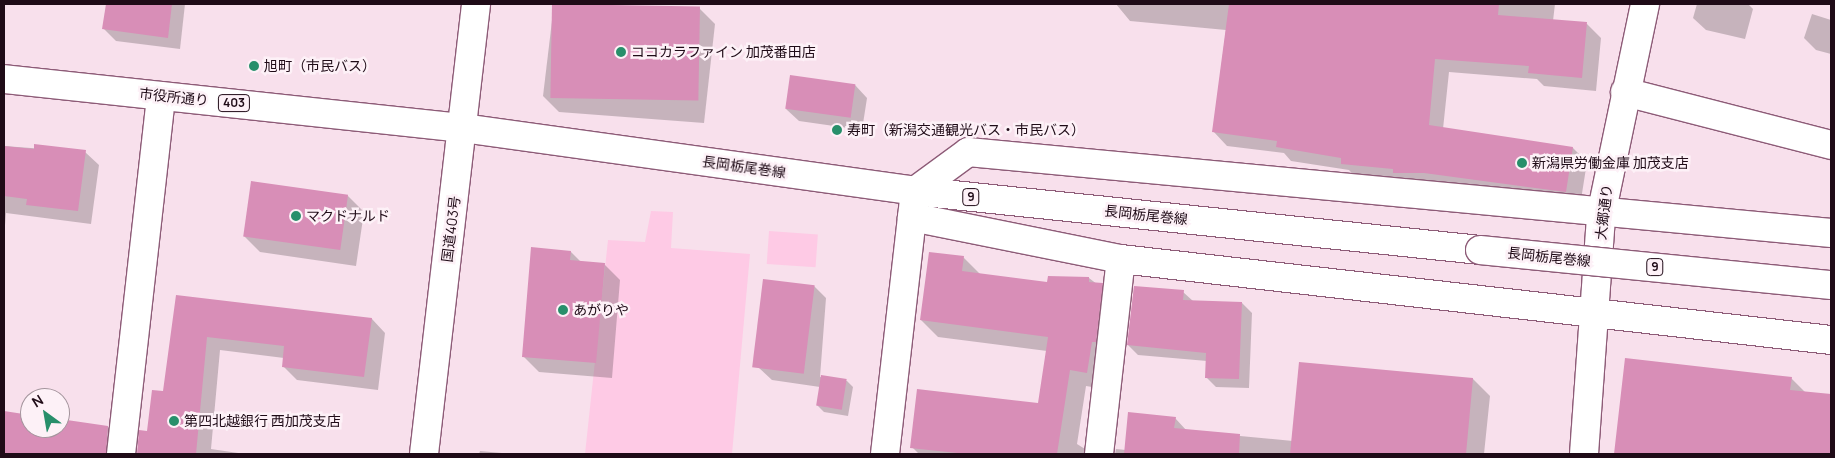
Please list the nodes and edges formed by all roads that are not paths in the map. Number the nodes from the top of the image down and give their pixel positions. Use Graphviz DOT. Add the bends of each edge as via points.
graph roads {
  1 [pos="476,4"];
  2 [pos="1645,4"];
  3 [pos="4,79"];
  4 [pos="1625,92"];
  5 [pos="161,96"];
  6 [pos="463,128"];
  7 [pos="1831,145"];
  8 [pos="913,204"];
  9 [pos="1602,215"];
  10 [pos="1831,233"];
  11 [pos="1121,259"];
  12 [pos="1831,285"];
  13 [pos="1596,312"];
  14 [pos="1831,340"];
  15 [pos="121,454"];
  16 [pos="424,454"];
  17 [pos="886,454"];
  18 [pos="1099,454"];
  19 [pos="1584,454"];
  1 -- 6 [label="main road, 国道403号"];
  2 -- 4 [label="main road, 大郷通り"];
  3 -- 5 [label="main road, 市役所通り / 403"];
  4 -- 7 [label="main road"];
  4 -- 9 [label="main road, 大郷通り"];
  5 -- 6 [label="main road, 市役所通り / 403"];
  5 -- 15 [label="main road"];
  6 -- 8 [label="main road, 長岡栃尾巻線 / 9"];
  6 -- 16 [label="main road, 国道403号"];
  8 -- 9 [label="main road" via="968,152"];
  8 -- 11 [label="main road"];
  8 -- 12 [label="main road, 長岡栃尾巻線 / 9, bridge" via="1480,250"];
  8 -- 17 [label="main road"];
  9 -- 10 [label="main road"];
  9 -- 13 [label="main road, 大郷通り"];
  11 -- 13 [label="main road"];
  11 -- 18 [label="main road"];
  13 -- 14 [label="main road"];
  13 -- 19 [label="main road, 大郷通り"];
}
